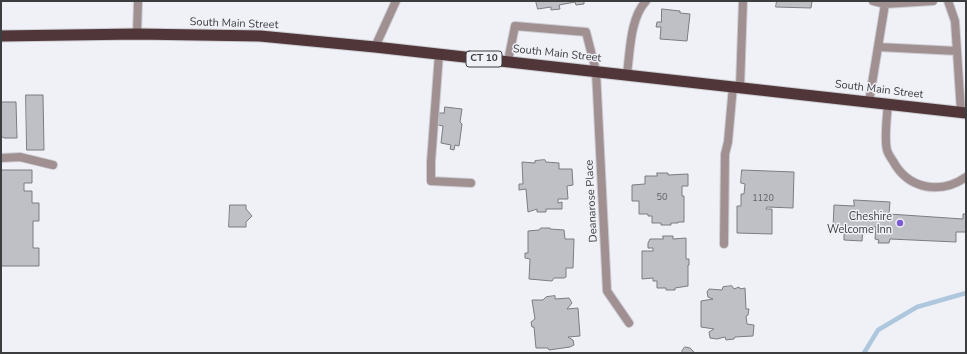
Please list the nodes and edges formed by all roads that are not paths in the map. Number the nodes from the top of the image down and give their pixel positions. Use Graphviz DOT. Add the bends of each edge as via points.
graph roads {
  1 [pos="138,1"];
  2 [pos="396,1"];
  3 [pos="646,1"];
  4 [pos="743,1"];
  5 [pos="873,1"];
  6 [pos="933,1"];
  7 [pos="948,1"];
  8 [pos="885,4"];
  9 [pos="137,34"];
  10 [pos="1,36"];
  11 [pos="375,47"];
  12 [pos="878,48"];
  13 [pos="957,51"];
  14 [pos="439,54"];
  15 [pos="508,61"];
  16 [pos="596,71"];
  17 [pos="627,74"];
  18 [pos="736,86"];
  19 [pos="869,102"];
  20 [pos="888,104"];
  21 [pos="964,113"];
  22 [pos="1,158"];
  23 [pos="53,166"];
  24 [pos="966,177"];
  25 [pos="471,183"];
  26 [pos="724,244"];
  27 [pos="629,323"];
  1 -- 9 [label="street"];
  2 -- 11 [label="street"];
  3 -- 17 [label="street" via="640,7 634,24"];
  4 -- 18 [label="street"];
  5 -- 8 [label="street"];
  6 -- 8 [label="street"];
  7 -- 13 [label="street" via="955,21"];
  8 -- 12 [label="street"];
  9 -- 10 [label="highway, South Main Street / CT 10"];
  9 -- 11 [label="highway, South Main Street / CT 10" via="260,36"];
  11 -- 14 [label="highway, South Main Street / CT 10"];
  12 -- 13 [label="street"];
  12 -- 19 [label="street"];
  13 -- 21 [label="street"];
  14 -- 15 [label="highway, South Main Street / CT 10"];
  14 -- 25 [label="street" via="431,181"];
  15 -- 16 [label="highway, South Main Street / CT 10"];
  15 -- 16 [label="street, Deanarose Place" via="515,26 586,32"];
  16 -- 17 [label="highway, South Main Street / CT 10"];
  16 -- 27 [label="street, Deanarose Place" via="607,291"];
  17 -- 18 [label="highway, South Main Street / CT 10"];
  18 -- 19 [label="highway, South Main Street / CT 10"];
  18 -- 26 [label="street" via="725,154"];
  19 -- 20 [label="highway, South Main Street / CT 10"];
  20 -- 21 [label="highway, South Main Street / CT 10"];
  20 -- 24 [label="street" via="887,150 897,168 911,181 927,187 944,187"];
  22 -- 23 [label="street" via="20,157"];
}
